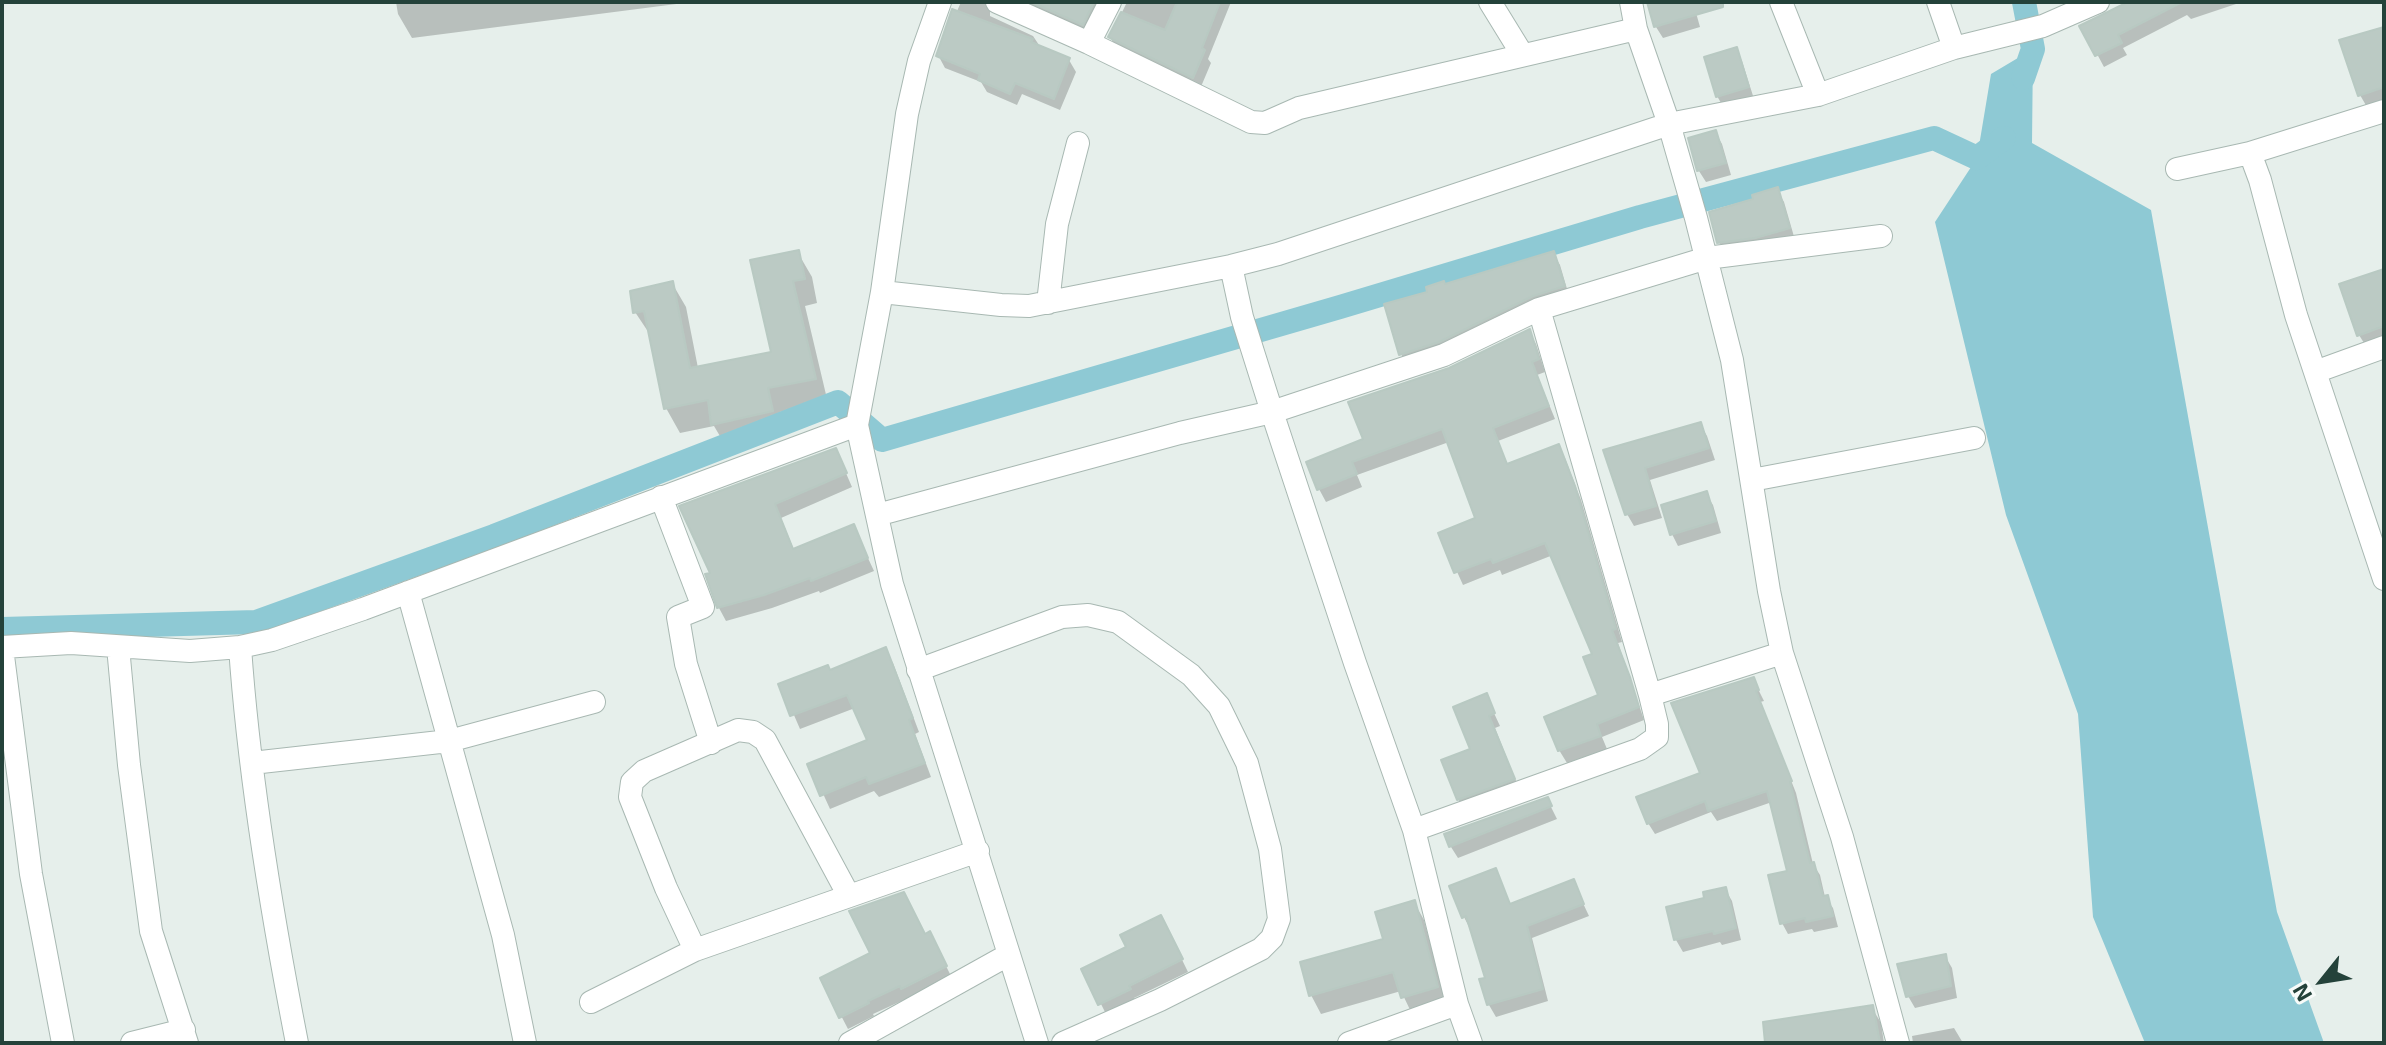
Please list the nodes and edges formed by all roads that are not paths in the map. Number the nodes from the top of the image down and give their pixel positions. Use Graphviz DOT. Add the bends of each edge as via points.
graph roads {
  1 [pos="940,2"];
  2 [pos="997,2"];
  3 [pos="1110,2"];
  4 [pos="1490,2"];
  5 [pos="1631,2"];
  6 [pos="1781,2"];
  7 [pos="1938,2"];
  8 [pos="2098,2"];
  9 [pos="1636,29"];
  10 [pos="1089,43"];
  11 [pos="1954,48"];
  12 [pos="1522,54"];
  13 [pos="1818,95"];
  14 [pos="2384,111"];
  15 [pos="1669,124"];
  16 [pos="1078,143"];
  17 [pos="2250,153"];
  18 [pos="2177,169"];
  19 [pos="1881,236"];
  20 [pos="1707,258"];
  21 [pos="1231,266"];
  22 [pos="882,292"];
  23 [pos="1048,303"];
  24 [pos="1539,309"];
  25 [pos="2384,347"];
  26 [pos="2315,372"];
  27 [pos="1272,412"];
  28 [pos="858,419"];
  29 [pos="1974,438"];
  30 [pos="1752,480"];
  31 [pos="661,497"];
  32 [pos="877,515"];
  33 [pos="2384,579"];
  34 [pos="408,592"];
  35 [pos="118,647"];
  36 [pos="240,647"];
  37 [pos="2,648"];
  38 [pos="1782,653"];
  39 [pos="918,670"];
  40 [pos="1650,695"];
  41 [pos="594,702"];
  42 [pos="449,741"];
  43 [pos="711,743"];
  44 [pos="252,763"];
  45 [pos="1414,830"];
  46 [pos="978,851"];
  47 [pos="849,896"];
  48 [pos="695,950"];
  49 [pos="1008,955"];
  50 [pos="591,1002"];
  51 [pos="1457,1004"];
  52 [pos="186,1037"];
  53 [pos="63,1043"];
  54 [pos="132,1043"];
  55 [pos="297,1043"];
  56 [pos="525,1043"];
  57 [pos="850,1043"];
  58 [pos="1037,1043"];
  59 [pos="1063,1043"];
  60 [pos="1349,1043"];
  61 [pos="1471,1043"];
  62 [pos="1898,1043"];
  1 -- 22 [label="street" via="907,114"];
  2 -- 10 [label="street"];
  3 -- 10 [label="street"];
  4 -- 12 [label="street"];
  5 -- 9 [label="street"];
  6 -- 13 [label="street"];
  7 -- 11 [label="street"];
  8 -- 11 [label="street" via="2043,26"];
  9 -- 12 [label="street"];
  9 -- 15 [label="street"];
  10 -- 12 [label="street" via="1251,122 1265,123 1299,108"];
  11 -- 13 [label="street"];
  13 -- 15 [label="street"];
  14 -- 17 [label="street"];
  15 -- 20 [label="street"];
  15 -- 21 [label="street"];
  16 -- 23 [label="street" via="1057,224"];
  17 -- 18 [label="street"];
  17 -- 26 [label="street"];
  19 -- 20 [label="street"];
  20 -- 24 [label="street"];
  20 -- 30 [label="street" via="1732,360"];
  21 -- 23 [label="street"];
  21 -- 27 [label="street"];
  22 -- 23 [label="street" via="1001,305"];
  22 -- 28 [label="street"];
  24 -- 27 [label="street" via="1444,355"];
  24 -- 40 [label="street"];
  25 -- 26 [label="street"];
  26 -- 33 [label="street"];
  27 -- 32 [label="street"];
  27 -- 45 [label="street"];
  28 -- 31 [label="street"];
  28 -- 32 [label="street"];
  29 -- 30 [label="street"];
  30 -- 38 [label="street"];
  31 -- 34 [label="street"];
  31 -- 43 [label="street" via="703,607 678,617 686,664"];
  32 -- 39 [label="street"];
  34 -- 36 [label="street" via="307,630"];
  34 -- 42 [label="street"];
  35 -- 36 [label="street"];
  35 -- 37 [label="street" via="71,643"];
  35 -- 52 [label="street" via="151,931"];
  36 -- 44 [label="street"];
  37 -- 53 [label="street" via="31,874"];
  38 -- 40 [label="street"];
  38 -- 62 [label="street" via="1842,837"];
  39 -- 46 [label="street"];
  39 -- 59 [label="street" via="1062,617 1088,615 1118,622 1191,675 1219,706 1247,763 1270,849 1279,919 1272,938 1261,949 1160,1000"];
  40 -- 45 [label="street" via="1657,737 1640,749"];
  41 -- 42 [label="street"];
  42 -- 44 [label="street"];
  42 -- 56 [label="street" via="503,935"];
  43 -- 47 [label="street" via="738,730 765,740"];
  43 -- 48 [label="street" via="644,771 632,782 630,797"];
  44 -- 55 [label="street"];
  45 -- 51 [label="street"];
  46 -- 47 [label="street"];
  46 -- 49 [label="street"];
  47 -- 48 [label="street"];
  48 -- 50 [label="street"];
  49 -- 57 [label="street"];
  49 -- 58 [label="street"];
  51 -- 60 [label="street"];
  51 -- 61 [label="street"];
  52 -- 54 [label="street"];
}
